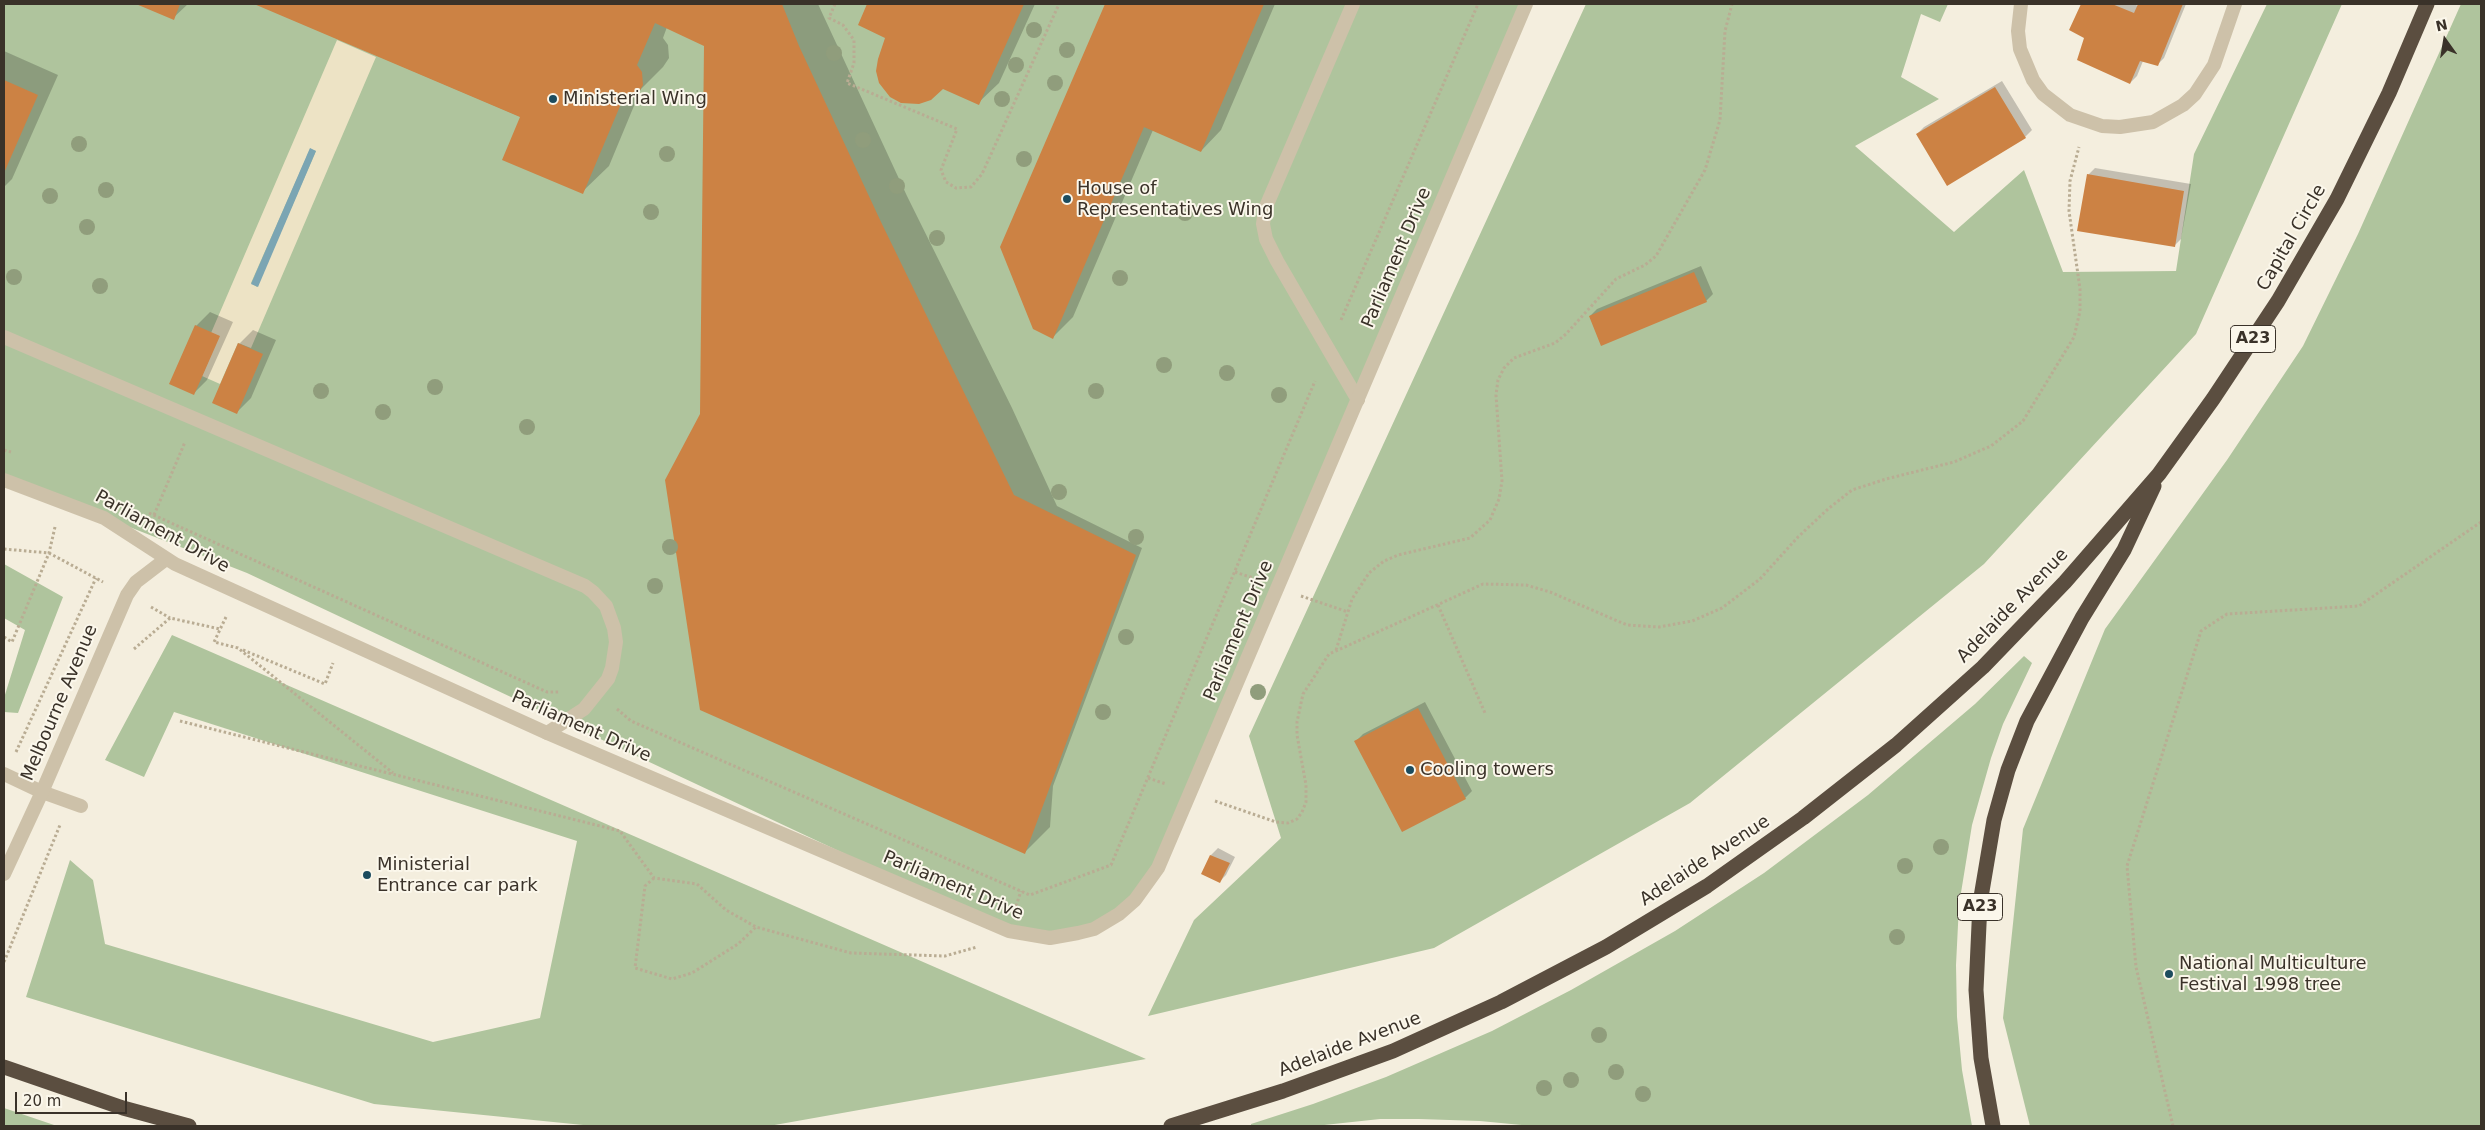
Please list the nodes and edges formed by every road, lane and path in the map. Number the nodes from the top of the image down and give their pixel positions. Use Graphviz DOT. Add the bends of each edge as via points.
graph roads {
  1 [pos="835,4"];
  2 [pos="1059,4"];
  3 [pos="1353,4"];
  4 [pos="1478,4"];
  5 [pos="1526,4"];
  6 [pos="1732,4"];
  7 [pos="2021,4"];
  8 [pos="2235,4"];
  9 [pos="2427,4"];
  10 [pos="2086,122"];
  11 [pos="4,337"];
  12 [pos="1328,350"];
  13 [pos="1358,400"];
  14 [pos="195,418"];
  15 [pos="4,450"];
  16 [pos="18,455"];
  17 [pos="2159,474"];
  18 [pos="4,480"];
  19 [pos="62,501"];
  20 [pos="145,511"];
  21 [pos="154,515"];
  22 [pos="2481,522"];
  23 [pos="4,549"];
  24 [pos="49,553"];
  25 [pos="166,559"];
  26 [pos="96,578"];
  27 [pos="1438,605"];
  28 [pos="220,629"];
  29 [pos="4,637"];
  30 [pos="214,642"];
  31 [pos="132,650"];
  32 [pos="1336,651"];
  33 [pos="594,698"];
  34 [pos="1485,713"];
  35 [pos="180,721"];
  36 [pos="547,733"];
  37 [pos="5,774"];
  38 [pos="396,775"];
  39 [pos="1148,778"];
  40 [pos="42,792"];
  41 [pos="1190,792"];
  42 [pos="75,803"];
  43 [pos="4,874"];
  44 [pos="654,878"];
  45 [pos="756,927"];
  46 [pos="1009,931"];
  47 [pos="4,962"];
  48 [pos="4,1067"];
  49 [pos="189,1126"];
  50 [pos="1171,1126"];
  51 [pos="1992,1126"];
  52 [pos="2173,1126"];
  1 -- 2 [label="path" via="829,18 843,25 854,40 854,63 847,83 956,129 942,170 946,182 956,188 972,187 982,174"];
  3 -- 12 [label="street" via="1266,209 1263,224 1266,239 1277,261"];
  4 -- 12 [label="path"];
  5 -- 13 [label="street, Parliament Drive"];
  6 -- 32 [label="path" via="1725,31 1720,120 1705,170 1656,256 1616,279 1555,343 1514,358 1504,368 1496,395 1502,481 1490,520 1470,538 1398,555 1369,573 1352,599"];
  7 -- 10 [label="street" via="2020,49 2033,80 2056,105"];
  8 -- 10 [label="street" via="2214,64 2196,94 2183,105 2153,122 2136,126 2102,126"];
  9 -- 17 [label="highway, Capital Circle / A23" via="2389,94 2337,199 2278,301"];
  10 -- 27 [label="path" via="2070,181 2069,211 2080,288 2080,311 2074,337 2023,421 1990,446 1954,462 1852,490 1804,532 1760,578 1722,608 1692,621 1659,627 1627,625 1526,585 1483,584"];
  11 -- 14 [label="street"];
  12 -- 13 [label="street"];
  12 -- 39 [label="path"];
  13 -- 41 [label="street, Parliament Drive"];
  14 -- 21 [label="path"];
  14 -- 33 [label="street" via="585,586 606,606 616,642 608,679"];
  15 -- 16 [label="path"];
  17 -- 50 [label="highway, Adelaide Avenue" via="2065,582 1983,667 1880,758 1803,818 1706,886 1606,948 1501,1002 1411,1043 1283,1091"];
  17 -- 51 [label="highway, A23" via="2139,522 2082,618 2027,721 1996,812 1980,903 1976,990 1981,1058"];
  18 -- 19 [label="street, Parliament Drive"];
  19 -- 24 [label="path"];
  19 -- 25 [label="street, Parliament Drive" via="104,518"];
  20 -- 21 [label="path"];
  21 -- 33 [label="path" via="547,692 576,691"];
  22 -- 52 [label="path" via="2359,606 2227,614 2201,631 2127,866 2136,967"];
  23 -- 24 [label="path"];
  24 -- 29 [label="path" via="12,642"];
  25 -- 36 [label="street, Parliament Drive"];
  25 -- 40 [label="street, Melbourne Avenue" via="136,582 127,595"];
  26 -- 37 [label="path"];
  27 -- 32 [label="path"];
  27 -- 34 [label="path"];
  28 -- 31 [label="path" via="170,618"];
  30 -- 38 [label="path" via="238,648"];
  32 -- 41 [label="path" via="1329,654 1303,694 1297,735 1306,802 1296,819 1288,823 1276,822"];
  33 -- 36 [label="street" via="584,709"];
  33 -- 39 [label="path" via="614,707 631,721 1030,895 1111,865"];
  35 -- 38 [label="path"];
  36 -- 46 [label="street, Parliament Drive"];
  37 -- 40 [label="street"];
  38 -- 44 [label="path" via="620,831"];
  39 -- 41 [label="path"];
  40 -- 42 [label="street"];
  40 -- 43 [label="street, Melbourne Avenue"];
  41 -- 46 [label="street, Parliament Drive" via="1158,868 1135,900 1119,914 1094,929 1063,936 1036,938"];
  42 -- 47 [label="path" via="40,873"];
  44 -- 45 [label="path" via="697,884 726,910"];
  44 -- 45 [label="path" via="646,886 635,968 672,979 692,973 738,944"];
  45 -- 46 [label="path" via="851,953 945,956 986,945"];
  48 -- 49 [label="highway" via="123,1108"];
}
